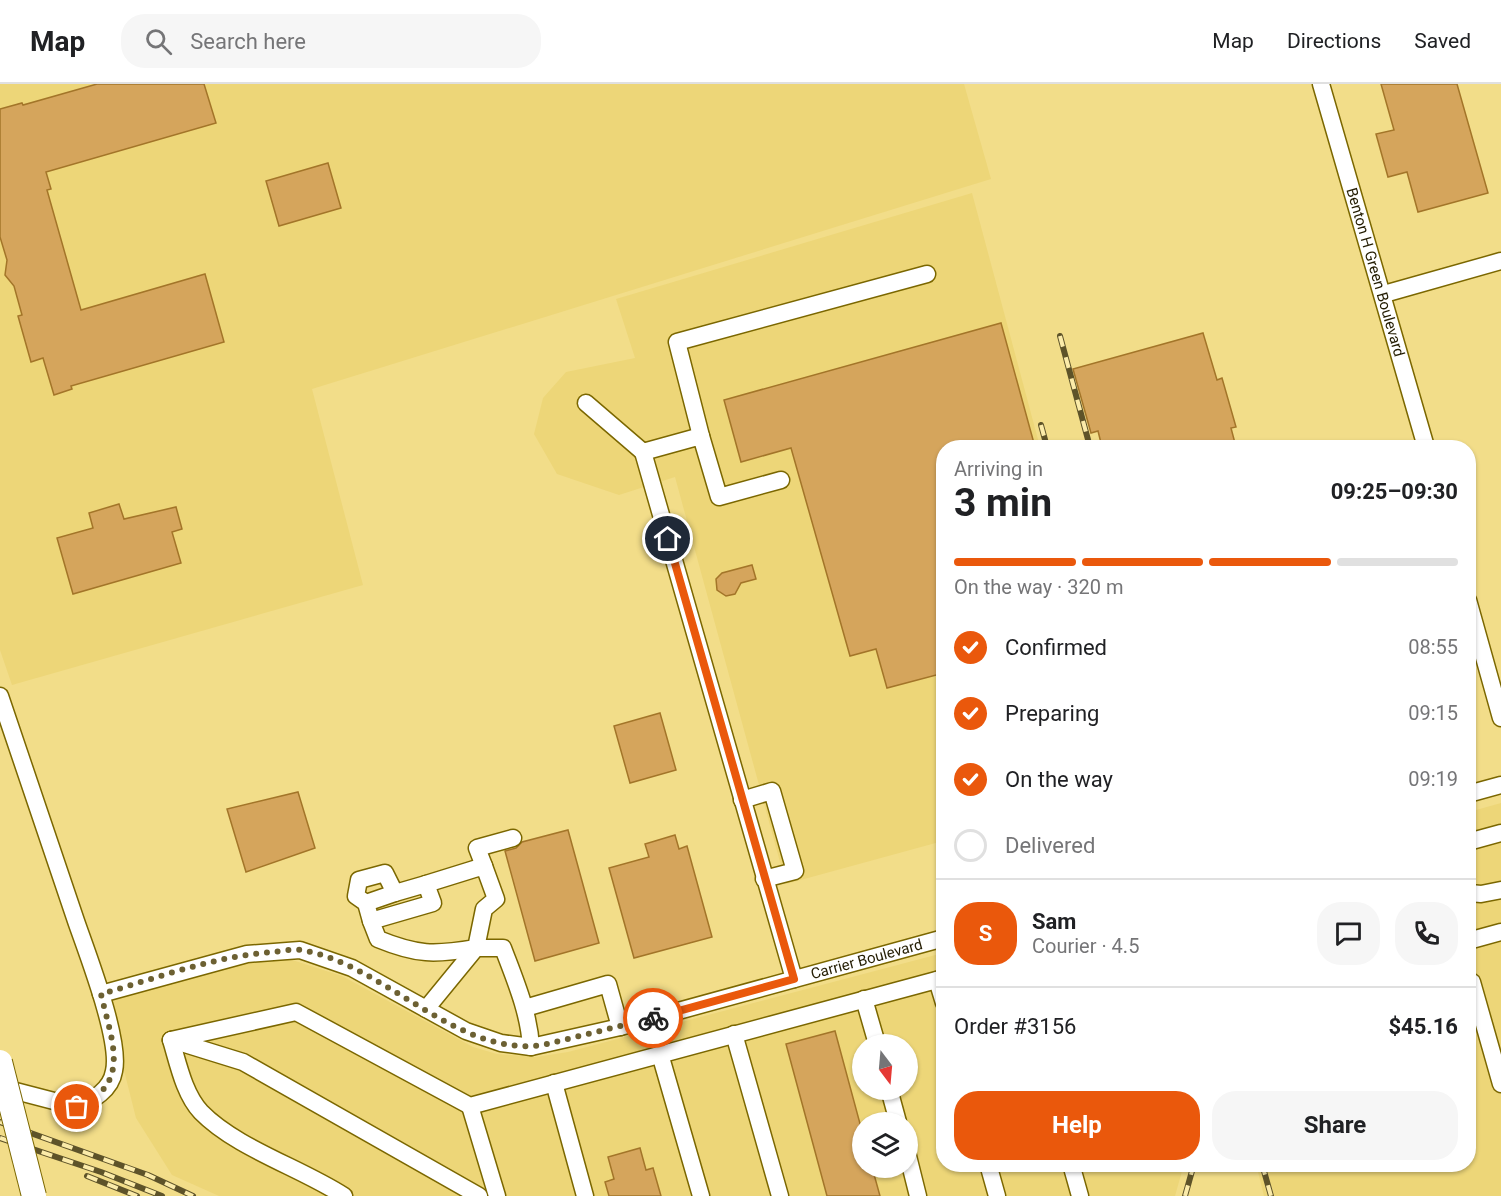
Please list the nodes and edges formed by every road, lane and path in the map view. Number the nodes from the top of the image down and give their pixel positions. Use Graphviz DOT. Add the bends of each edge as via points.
graph roads {
  1 [pos="1322,91"];
  2 [pos="1501,261"];
  3 [pos="927,274"];
  4 [pos="1384,294"];
  5 [pos="586,403"];
  6 [pos="701,436"];
  7 [pos="1424,440"];
  8 [pos="643,452"];
  9 [pos="781,480"];
  10 [pos="1476,628"];
  11 [pos="0,696"];
  12 [pos="1501,717"];
  13 [pos="1501,785"];
  14 [pos="1476,792"];
  15 [pos="742,800"];
  16 [pos="1501,833"];
  17 [pos="513,838"];
  18 [pos="1476,840"];
  19 [pos="484,866"];
  20 [pos="764,879"];
  21 [pos="426,884"];
  22 [pos="1501,890"];
  23 [pos="395,893"];
  24 [pos="1476,894"];
  25 [pos="366,903"];
  26 [pos="371,921"];
  27 [pos="1501,932"];
  28 [pos="1476,939"];
  29 [pos="936,940"];
  30 [pos="476,948"];
  31 [pos="794,979"];
  32 [pos="936,980"];
  33 [pos="101,994"];
  34 [pos="1476,996"];
  35 [pos="864,999"];
  36 [pos="525,1008"];
  37 [pos="426,1009"];
  38 [pos="620,1027"];
  39 [pos="734,1034"];
  40 [pos="874,1034"];
  41 [pos="171,1040"];
  42 [pos="531,1047"];
  43 [pos="660,1054"];
  44 [pos="0,1062"];
  45 [pos="554,1083"];
  46 [pos="1501,1084"];
  47 [pos="0,1087"];
  48 [pos="470,1106"];
  49 [pos="990,1172"];
  50 [pos="1073,1172"];
  51 [pos="914,1178"];
  52 [pos="34,1196"];
  53 [pos="344,1196"];
  54 [pos="479,1196"];
  55 [pos="497,1196"];
  56 [pos="585,1196"];
  57 [pos="701,1196"];
  58 [pos="780,1196"];
  59 [pos="918,1196"];
  60 [pos="997,1196"];
  61 [pos="1080,1196"];
  1 -- 4 [label="street, Benton H Green Boulevard"];
  2 -- 4 [label="street"];
  3 -- 6 [label="street" via="677,342"];
  4 -- 7 [label="street, Benton H Green Boulevard"];
  5 -- 8 [label="street"];
  6 -- 8 [label="street"];
  6 -- 9 [label="street" via="719,497"];
  8 -- 15 [label="street"];
  10 -- 12 [label="street"];
  11 -- 33 [label="street"];
  13 -- 14 [label="street"];
  15 -- 20 [label="street"];
  15 -- 20 [label="street" via="772,791 790,853 795,871"];
  16 -- 18 [label="street"];
  17 -- 19 [label="street" via="477,848"];
  19 -- 21 [label="street"];
  19 -- 30 [label="street" via="496,899 484,909"];
  20 -- 31 [label="street"];
  21 -- 23 [label="street"];
  21 -- 26 [label="street" via="433,903"];
  22 -- 24 [label="street"];
  23 -- 25 [label="street"];
  23 -- 25 [label="street" via="385,873 359,880 356,896"];
  25 -- 26 [label="street"];
  26 -- 30 [label="street" via="378,939 408,951 447,953"];
  27 -- 28 [label="street"];
  29 -- 31 [label="street, Carrier Boulevard"];
  30 -- 36 [label="street" via="503,948"];
  30 -- 37 [label="street"];
  31 -- 38 [label="street, Carrier Boulevard"];
  32 -- 35 [label="street"];
  33 -- 37 [label="street, Carrier Boulevard" via="247,954 300,950 352,968"];
  33 -- 47 [label="street" via="115,1070 99,1095 77,1107"];
  34 -- 46 [label="street"];
  35 -- 39 [label="street"];
  35 -- 40 [label="street"];
  36 -- 38 [label="street" via="608,984"];
  36 -- 42 [label="street"];
  37 -- 42 [label="street, Carrier Boulevard" via="466,1031 501,1043"];
  38 -- 42 [label="street, Carrier Boulevard"];
  39 -- 43 [label="street"];
  39 -- 58 [label="street"];
  41 -- 48 [label="street" via="296,1012"];
  41 -- 53 [label="street" via="184,1081 201,1111 240,1140"];
  41 -- 54 [label="street" via="243,1062"];
  43 -- 45 [label="street"];
  43 -- 57 [label="street"];
  44 -- 52 [label="highway, bridge"];
  45 -- 48 [label="street"];
  45 -- 56 [label="street"];
  48 -- 55 [label="street"];
  49 -- 60 [label="street"];
  50 -- 61 [label="street"];
  51 -- 59 [label="street"];
}
